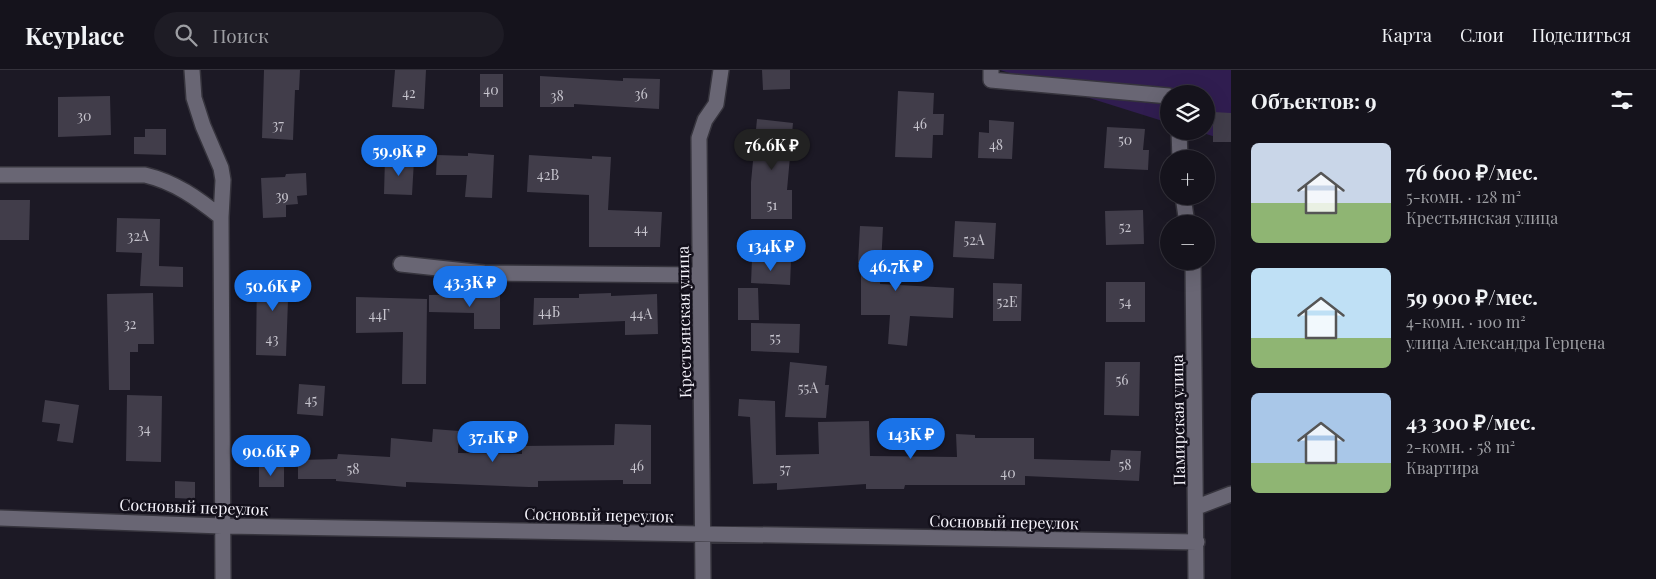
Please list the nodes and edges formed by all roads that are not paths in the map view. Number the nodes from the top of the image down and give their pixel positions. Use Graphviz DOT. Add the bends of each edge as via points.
graph roads {
  1 [pos="192,70"];
  2 [pos="721,70"];
  3 [pos="991,70"];
  4 [pos="1160,95"];
  5 [pos="0,175"];
  6 [pos="221,217"];
  7 [pos="401,264"];
  8 [pos="1193,270"];
  9 [pos="700,276"];
  10 [pos="1231,494"];
  11 [pos="1197,507"];
  12 [pos="0,518"];
  13 [pos="222,526"];
  14 [pos="704,534"];
  15 [pos="1197,542"];
  16 [pos="223,579"];
  17 [pos="703,579"];
  18 [pos="1196,579"];
  1 -- 6 [label="street" via="194,98 221,168"];
  2 -- 9 [label="street, Крестьянская улица" via="716,104 705,120 699,138"];
  3 -- 4 [label="street" via="992,80"];
  5 -- 6 [label="street" via="145,175 180,187"];
  6 -- 13 [label="street"];
  7 -- 9 [label="street" via="484,273"];
  8 -- 11 [label="street, Памирская улица"];
  9 -- 14 [label="street, Крестьянская улица"];
  10 -- 11 [label="street"];
  11 -- 15 [label="street, Памирская улица"];
  12 -- 13 [label="street, Сосновый переулок"];
  13 -- 14 [label="street, Сосновый переулок"];
  13 -- 16 [label="street"];
  14 -- 15 [label="street, Сосновый переулок"];
  14 -- 17 [label="street, Крестьянская улица"];
  15 -- 18 [label="street, Памирская улица"];
}
